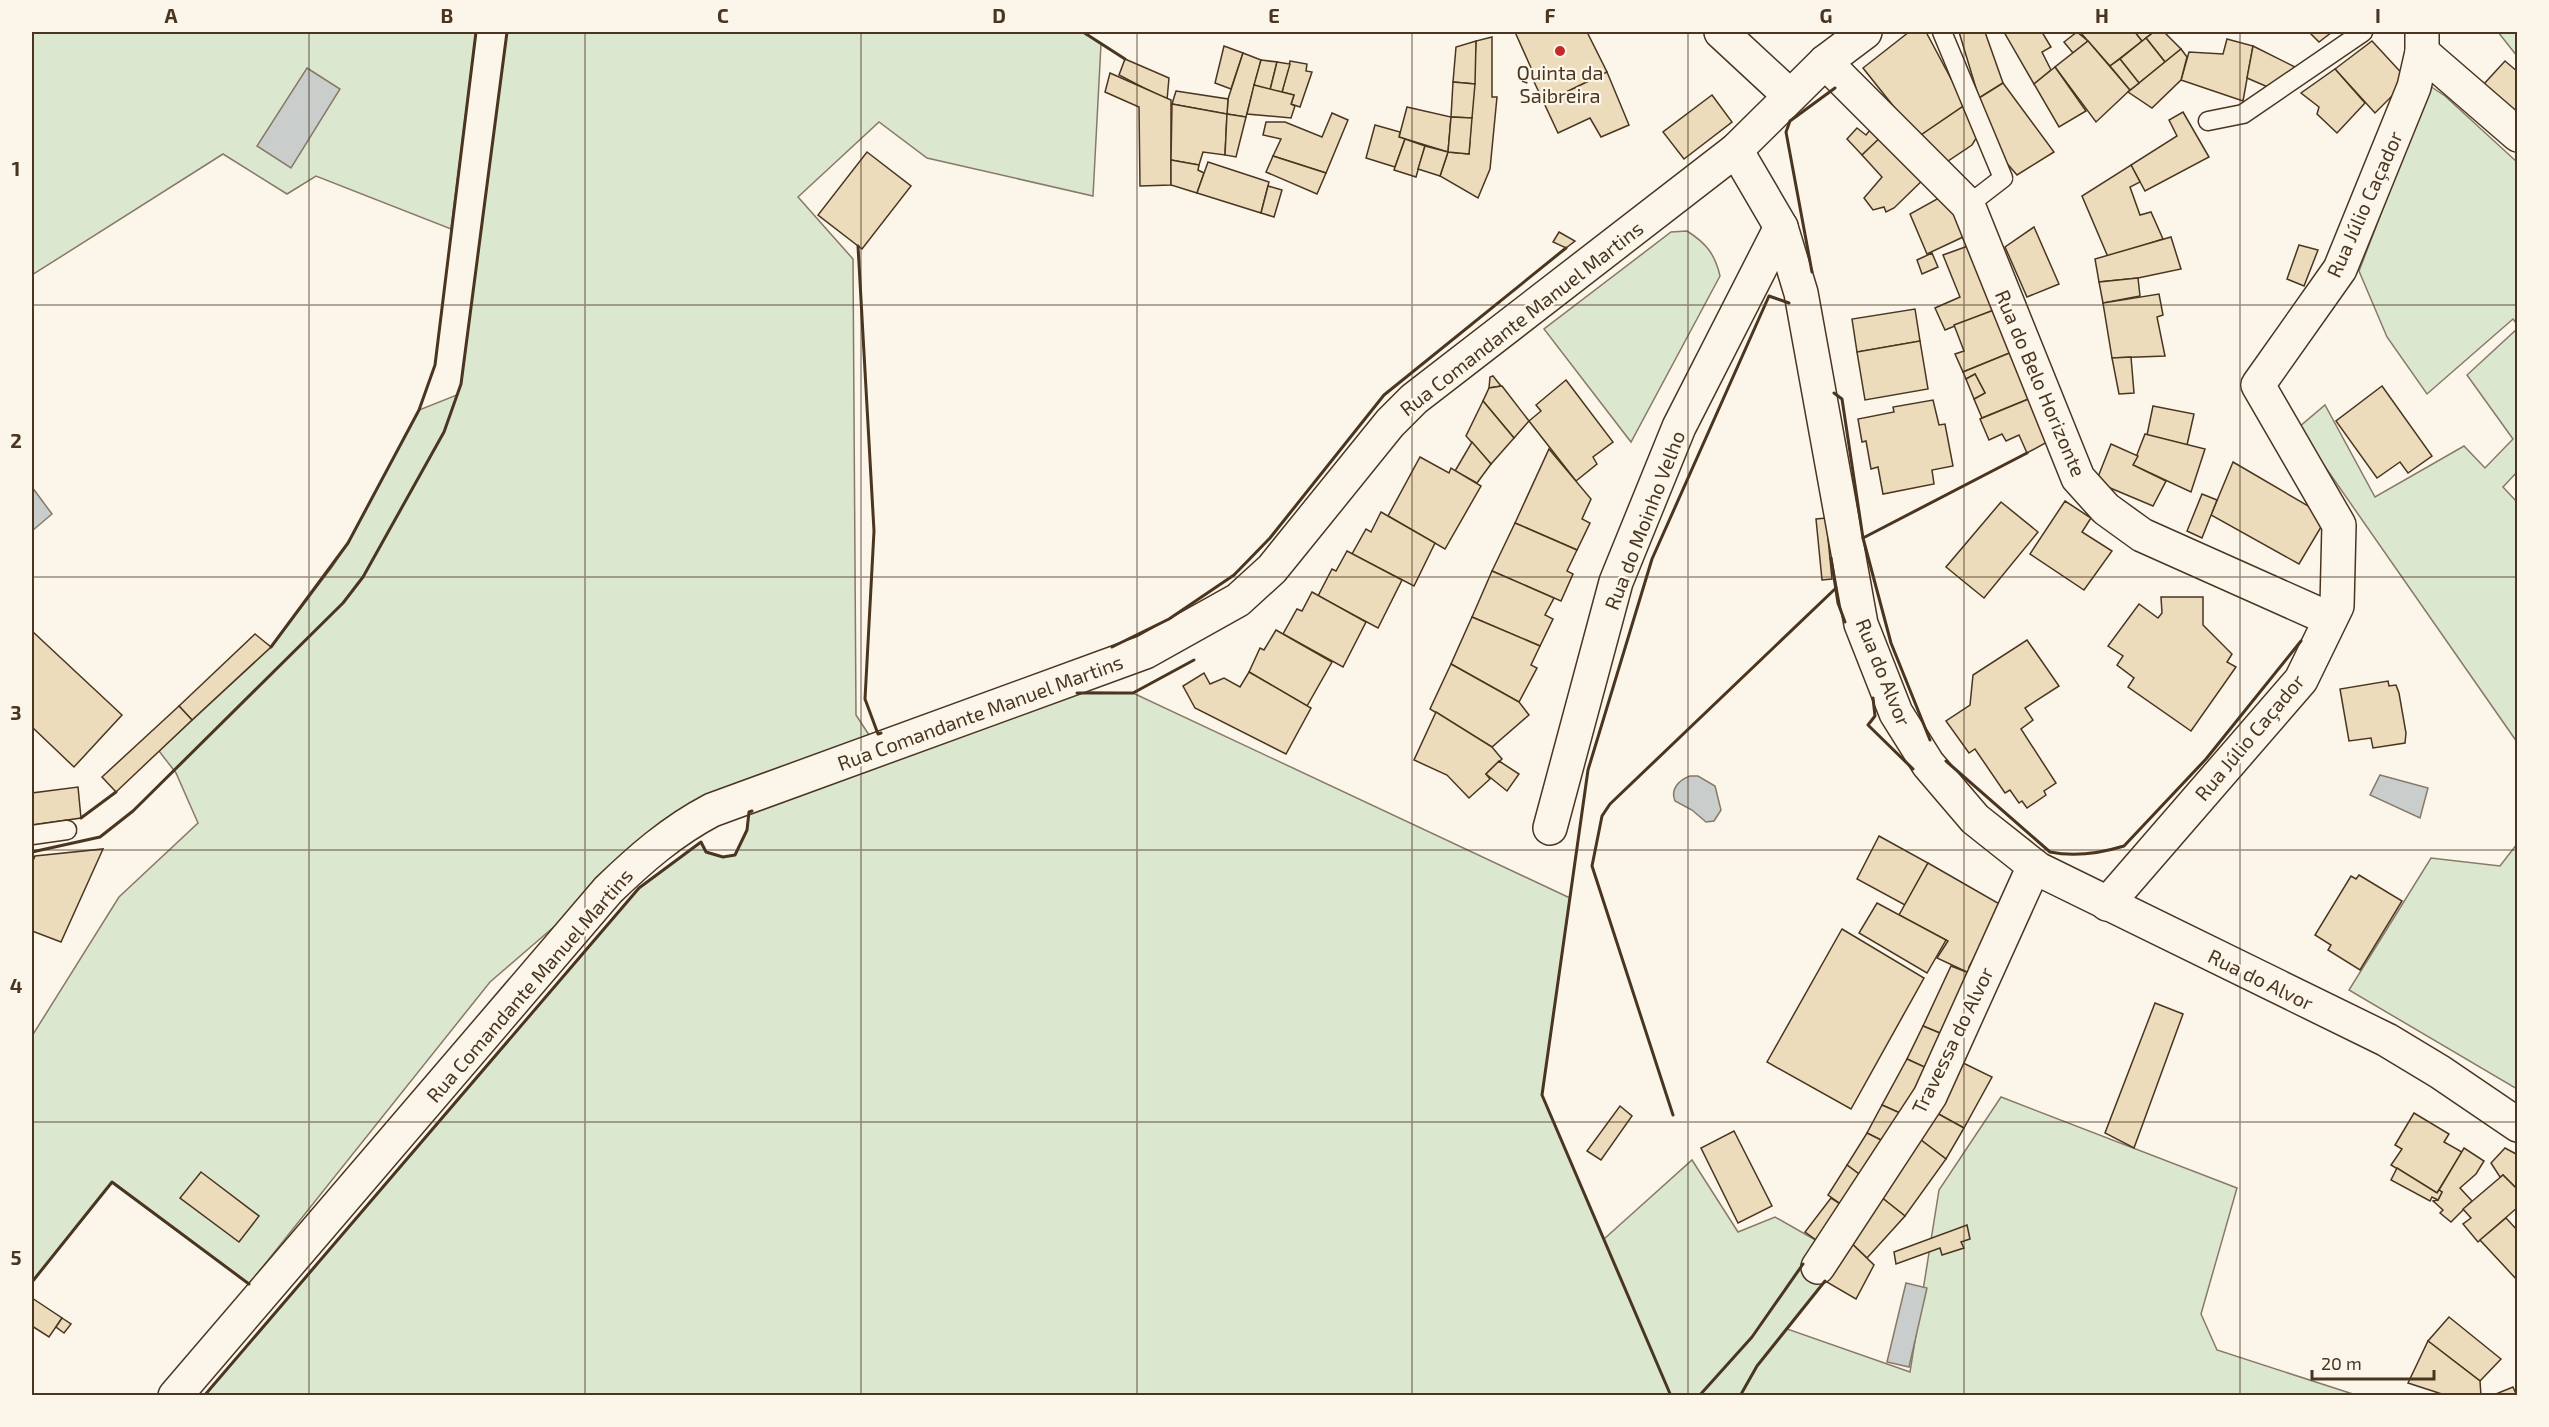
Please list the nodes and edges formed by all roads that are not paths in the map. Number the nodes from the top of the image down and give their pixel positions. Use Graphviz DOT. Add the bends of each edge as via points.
graph roads {
  1 [pos="1721,32"];
  2 [pos="1942,32"];
  3 [pos="2363,32"];
  4 [pos="1860,33"];
  5 [pos="2422,42"];
  6 [pos="1825,62"];
  7 [pos="1790,96"];
  8 [pos="2208,122"];
  9 [pos="2517,135"];
  10 [pos="1736,150"];
  11 [pos="1968,205"];
  12 [pos="1780,227"];
  13 [pos="2330,619"];
  14 [pos="1550,828"];
  15 [pos="67,830"];
  16 [pos="32,835"];
  17 [pos="2034,866"];
  18 [pos="2107,904"];
  19 [pos="2517,1125"];
  20 [pos="1818,1267"];
  21 [pos="175,1395"];
  1 -- 7 [label="street"];
  2 -- 11 [label="lane" via="2003,178"];
  3 -- 8 [label="lane" via="2243,114"];
  4 -- 6 [label="street, Rua Comandante Manuel Martins"];
  5 -- 9 [label="street"];
  5 -- 13 [label="street, Rua Júlio Caçador" via="2414,87 2340,269 2258,385 2339,525 2337,606"];
  6 -- 7 [label="street, Rua Comandante Manuel Martins"];
  6 -- 11 [label="street, Rua do Belo Horizonte"];
  7 -- 10 [label="street, Rua Comandante Manuel Martins"];
  10 -- 12 [label="street, Rua do Alvor"];
  10 -- 21 [label="street, Rua Comandante Manuel Martins" via="1414,399 1390,423 1272,569 1238,600 1145,652 712,810 648,852 608,890"];
  11 -- 13 [label="street, Rua do Belo Horizonte" via="2078,478 2106,509 2142,535"];
  12 -- 14 [label="street, Rua do Moinho Velho" via="1679,427 1616,582"];
  12 -- 17 [label="street, Rua do Alvor" via="1801,293 1861,624 1896,713 1928,764 1975,819"];
  13 -- 18 [label="street, Rua Júlio Caçador" via="2301,680"];
  15 -- 16 [label="lane"];
  17 -- 18 [label="street, Rua do Alvor"];
  17 -- 20 [label="street, Travessa do Alvor" via="1930,1096"];
  18 -- 19 [label="street, Rua do Alvor" via="2387,1040 2440,1071"];
}
